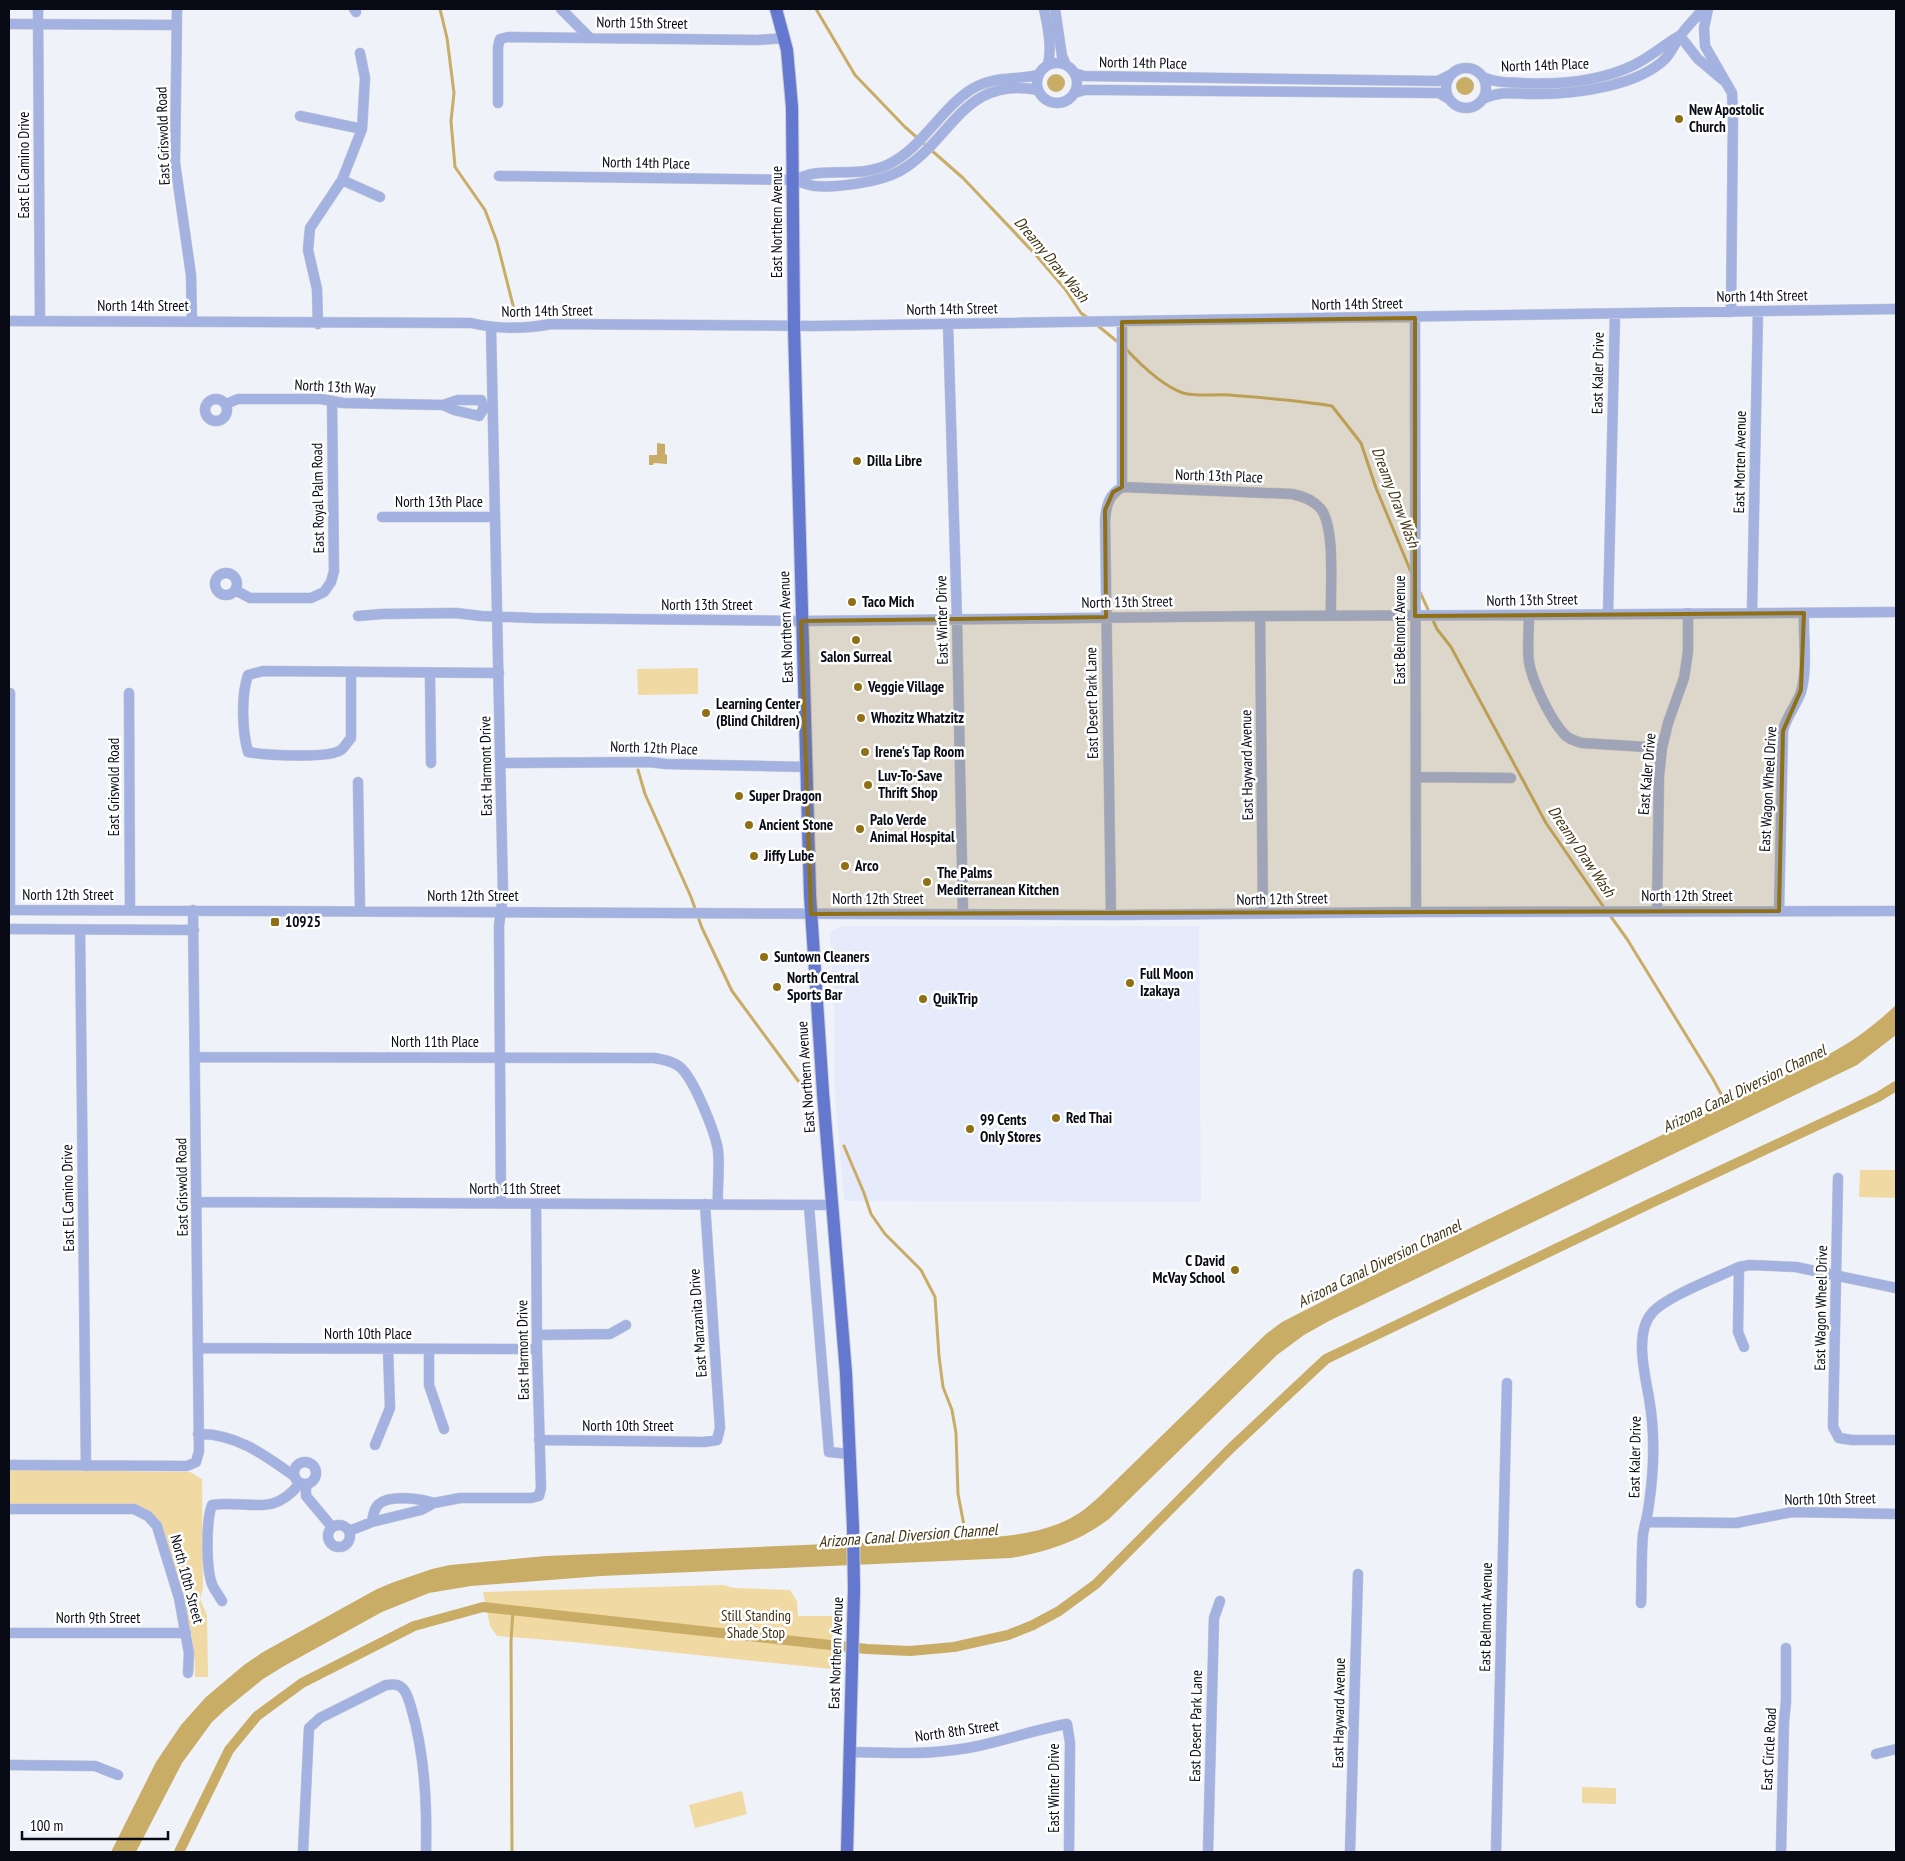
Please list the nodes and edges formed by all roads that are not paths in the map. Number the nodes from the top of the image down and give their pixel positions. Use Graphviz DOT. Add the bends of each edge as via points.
graph roads {
  1 [pos="38,9"];
  2 [pos="177,9"];
  3 [pos="561,9"];
  4 [pos="776,9"];
  5 [pos="1044,9"];
  6 [pos="1055,9"];
  7 [pos="1703,9"];
  8 [pos="1708,9"];
  9 [pos="9,24"];
  10 [pos="38,25"];
  11 [pos="177,25"];
  12 [pos="1680,36"];
  13 [pos="590,38"];
  14 [pos="785,38"];
  15 [pos="360,53"];
  16 [pos="1048,64"];
  17 [pos="1066,65"];
  18 [pos="1074,73"];
  19 [pos="1038,75"];
  20 [pos="1450,75"];
  21 [pos="1483,77"];
  22 [pos="1727,84"];
  23 [pos="1038,90"];
  24 [pos="1074,93"];
  25 [pos="1449,98"];
  26 [pos="1483,99"];
  27 [pos="498,103"];
  28 [pos="300,116"];
  29 [pos="362,129"];
  30 [pos="499,176"];
  31 [pos="342,180"];
  32 [pos="793,180"];
  33 [pos="380,197"];
  34 [pos="1896,309"];
  35 [pos="1731,312"];
  36 [pos="1758,312"];
  37 [pos="1615,314"];
  38 [pos="1415,318"];
  39 [pos="40,321"];
  40 [pos="9,322"];
  41 [pos="192,322"];
  42 [pos="1122,322"];
  43 [pos="318,324"];
  44 [pos="948,324"];
  45 [pos="794,326"];
  46 [pos="491,328"];
  47 [pos="332,401"];
  48 [pos="226,404"];
  49 [pos="489,408"];
  50 [pos="1118,490"];
  51 [pos="382,517"];
  52 [pos="495,517"];
  53 [pos="235,590"];
  54 [pos="1804,612"];
  55 [pos="1896,612"];
  56 [pos="1688,613"];
  57 [pos="1752,613"];
  58 [pos="1608,614"];
  59 [pos="1330,615"];
  60 [pos="1529,615"];
  61 [pos="358,616"];
  62 [pos="498,616"];
  63 [pos="1260,616"];
  64 [pos="1415,616"];
  65 [pos="1106,617"];
  66 [pos="957,620"];
  67 [pos="802,621"];
  68 [pos="352,673"];
  69 [pos="499,673"];
  70 [pos="430,674"];
  71 [pos="10,693"];
  72 [pos="129,693"];
  73 [pos="1662,748"];
  74 [pos="431,762"];
  75 [pos="501,763"];
  76 [pos="806,767"];
  77 [pos="1416,777"];
  78 [pos="1511,778"];
  79 [pos="358,782"];
  80 [pos="10,910"];
  81 [pos="130,910"];
  82 [pos="193,910"];
  83 [pos="360,910"];
  84 [pos="501,911"];
  85 [pos="1656,911"];
  86 [pos="1779,911"];
  87 [pos="1896,911"];
  88 [pos="1416,912"];
  89 [pos="812,914"];
  90 [pos="963,914"];
  91 [pos="1263,914"];
  92 [pos="1110,915"];
  93 [pos="9,929"];
  94 [pos="80,930"];
  95 [pos="194,930"];
  96 [pos="196,1057"];
  97 [pos="500,1058"];
  98 [pos="1838,1178"];
  99 [pos="196,1202"];
  100 [pos="501,1203"];
  101 [pos="536,1204"];
  102 [pos="705,1204"];
  103 [pos="718,1204"];
  104 [pos="832,1205"];
  105 [pos="809,1206"];
  106 [pos="1739,1267"];
  107 [pos="1837,1274"];
  108 [pos="1896,1288"];
  109 [pos="626,1326"];
  110 [pos="537,1335"];
  111 [pos="1744,1347"];
  112 [pos="198,1348"];
  113 [pos="388,1349"];
  114 [pos="428,1349"];
  115 [pos="537,1349"];
  116 [pos="1507,1383"];
  117 [pos="444,1429"];
  118 [pos="198,1434"];
  119 [pos="539,1440"];
  120 [pos="717,1440"];
  121 [pos="1896,1440"];
  122 [pos="375,1445"];
  123 [pos="850,1454"];
  124 [pos="9,1465"];
  125 [pos="86,1466"];
  126 [pos="300,1481"];
  127 [pos="434,1503"];
  128 [pos="9,1509"];
  129 [pos="1896,1514"];
  130 [pos="372,1522"];
  131 [pos="1646,1522"];
  132 [pos="332,1527"];
  133 [pos="349,1531"];
  134 [pos="1358,1574"];
  135 [pos="222,1601"];
  136 [pos="1220,1601"];
  137 [pos="1641,1602"];
  138 [pos="9,1632"];
  139 [pos="186,1633"];
  140 [pos="1786,1648"];
  141 [pos="188,1673"];
  142 [pos="1067,1724"];
  143 [pos="1896,1749"];
  144 [pos="849,1752"];
  145 [pos="1876,1754"];
  146 [pos="9,1765"];
  147 [pos="118,1775"];
  148 [pos="303,1852"];
  149 [pos="426,1852"];
  150 [pos="847,1852"];
  151 [pos="1068,1852"];
  152 [pos="1208,1852"];
  153 [pos="1350,1852"];
  154 [pos="1496,1852"];
  155 [pos="1781,1852"];
  1 -- 10 [label="street, East El Camino Drive"];
  2 -- 11 [label="street, East Griswold Road"];
  3 -- 13 [label="street"];
  4 -- 14 [label="main road, East Northern Avenue"];
  5 -- 16 [label="street" via="1050,48"];
  6 -- 17 [label="street"];
  7 -- 12 [label="street"];
  8 -- 22 [label="street" via="1705,46"];
  9 -- 10 [label="street"];
  10 -- 11 [label="street"];
  10 -- 39 [label="street, East El Camino Drive"];
  11 -- 41 [label="street, East Griswold Road" via="176,163 190,275"];
  12 -- 21 [label="street, North 14th Place" via="1632,66 1600,78 1537,84 1494,82"];
  12 -- 22 [label="street" via="1698,59"];
  12 -- 26 [label="street, North 14th Place" via="1664,59 1638,75 1602,88 1574,93 1494,93"];
  13 -- 14 [label="street, North 15th Street"];
  13 -- 27 [label="street, North 15th Street" via="500,39"];
  14 -- 32 [label="main road, East Northern Avenue" via="791,82"];
  15 -- 29 [label="street" via="365,78"];
  16 -- 17 [label="street"];
  16 -- 19 [label="street"];
  17 -- 18 [label="street"];
  18 -- 20 [label="street, North 14th Place" via="1084,76 1438,81"];
  18 -- 24 [label="street" via="1077,83"];
  19 -- 23 [label="street"];
  19 -- 32 [label="street, North 14th Place" via="998,79 973,89 951,106 914,144 882,167 812,174"];
  20 -- 21 [label="street, North 14th Place" via="1466,68"];
  20 -- 25 [label="street" via="1446,87"];
  21 -- 26 [label="street, North 14th Place" via="1486,88"];
  22 -- 35 [label="street" via="1732,93 1733,114"];
  23 -- 24 [label="street, North 14th Place" via="1044,99 1055,103 1068,100"];
  23 -- 32 [label="street, North 14th Place" via="1002,90 988,94 968,106 901,170 876,181 815,186"];
  24 -- 25 [label="street, North 14th Place" via="1085,90 1439,93"];
  25 -- 26 [label="street, North 14th Place" via="1457,106 1468,108"];
  28 -- 29 [label="street"];
  29 -- 31 [label="street"];
  30 -- 32 [label="street, North 14th Place"];
  31 -- 33 [label="street"];
  31 -- 43 [label="street" via="310,228 308,250 318,289"];
  32 -- 45 [label="main road, East Northern Avenue"];
  34 -- 36 [label="street, North 14th Street"];
  35 -- 36 [label="street, North 14th Street"];
  35 -- 37 [label="street, North 14th Street"];
  36 -- 57 [label="street, East Morten Avenue"];
  37 -- 38 [label="street, North 14th Street"];
  37 -- 58 [label="street, East Kaler Drive"];
  38 -- 42 [label="street, North 14th Street"];
  38 -- 64 [label="street, East Belmont Avenue"];
  39 -- 40 [label="street, North 14th Street"];
  39 -- 41 [label="street, North 14th Street"];
  41 -- 43 [label="street, North 14th Street"];
  42 -- 44 [label="street, North 14th Street"];
  42 -- 50 [label="street, East Desert Park Lane"];
  43 -- 46 [label="street, North 14th Street" via="471,323"];
  44 -- 45 [label="street, North 14th Street"];
  44 -- 66 [label="street, East Winter Drive"];
  45 -- 46 [label="street, North 14th Street" via="551,324"];
  45 -- 67 [label="main road, East Northern Avenue"];
  46 -- 49 [label="street, East Harmont Drive"];
  47 -- 48 [label="street, North 13th Way" via="238,399"];
  47 -- 49 [label="street, North 13th Way" via="443,405 458,400 481,400"];
  47 -- 53 [label="street, East Royal Palm Road" via="334,571 331,582 324,592 301,600 250,598"];
  49 -- 52 [label="street, East Harmont Drive"];
  50 -- 59 [label="street, North 13th Place" via="1292,494 1311,501 1321,509 1329,530"];
  50 -- 65 [label="street, East Desert Park Lane" via="1106,510"];
  51 -- 52 [label="street, North 13th Place"];
  52 -- 62 [label="street, East Harmont Drive"];
  54 -- 55 [label="street, North 13th Street"];
  54 -- 57 [label="street, North 13th Street"];
  54 -- 86 [label="street, East Wagon Wheel Drive" via="1801,690 1784,724"];
  56 -- 57 [label="street, North 13th Street"];
  56 -- 58 [label="street, North 13th Street"];
  56 -- 73 [label="street, East Kaler Drive" via="1684,678"];
  58 -- 60 [label="street, North 13th Street"];
  59 -- 63 [label="street, North 13th Street"];
  59 -- 64 [label="street, North 13th Street"];
  60 -- 64 [label="street, North 13th Street"];
  60 -- 73 [label="street" via="1529,661 1533,678 1559,728 1573,745"];
  61 -- 62 [label="street, North 13th Street" via="456,613"];
  62 -- 67 [label="street, North 13th Street"];
  62 -- 69 [label="street, East Harmont Drive"];
  63 -- 65 [label="street, North 13th Street"];
  63 -- 91 [label="street, East Hayward Avenue"];
  64 -- 77 [label="street, East Belmont Avenue"];
  65 -- 66 [label="street, North 13th Street"];
  65 -- 92 [label="street, East Desert Park Lane"];
  66 -- 67 [label="street, North 13th Street"];
  66 -- 90 [label="street, East Winter Drive"];
  67 -- 76 [label="main road, East Northern Avenue"];
  68 -- 68 [label="street" via="351,738 341,750 327,755 248,752 244,704 248,675 263,671"];
  68 -- 70 [label="street"];
  69 -- 70 [label="street"];
  69 -- 75 [label="street, East Harmont Drive"];
  70 -- 74 [label="street"];
  71 -- 80 [label="street"];
  72 -- 81 [label="street, East Griswold Road"];
  73 -- 85 [label="street, East Kaler Drive"];
  75 -- 76 [label="street, North 12th Place" via="649,762"];
  75 -- 84 [label="street, East Harmont Drive" via="504,894"];
  76 -- 89 [label="main road, East Northern Avenue"];
  77 -- 78 [label="street"];
  77 -- 88 [label="street, East Belmont Avenue"];
  79 -- 83 [label="street"];
  80 -- 81 [label="street, North 12th Street"];
  81 -- 82 [label="street, North 12th Street"];
  82 -- 83 [label="street, North 12th Street"];
  82 -- 95 [label="street, East Griswold Road"];
  83 -- 84 [label="street, North 12th Street"];
  84 -- 89 [label="street, North 12th Street"];
  84 -- 97 [label="street, East Harmont Drive"];
  85 -- 86 [label="street, North 12th Street"];
  85 -- 88 [label="street, North 12th Street"];
  86 -- 87 [label="street, North 12th Street"];
  88 -- 91 [label="street, North 12th Street"];
  89 -- 90 [label="street, North 12th Street"];
  89 -- 104 [label="main road, East Northern Avenue"];
  90 -- 92 [label="street, North 12th Street"];
  91 -- 92 [label="street, North 12th Street"];
  93 -- 94 [label="street"];
  94 -- 95 [label="street"];
  94 -- 125 [label="street, East El Camino Drive"];
  95 -- 96 [label="street, East Griswold Road"];
  96 -- 97 [label="street, North 11th Place"];
  96 -- 99 [label="street, East Griswold Road"];
  97 -- 100 [label="street, East Harmont Drive"];
  97 -- 103 [label="street, North 11th Place" via="655,1058 674,1063 691,1081 714,1135 718,1151"];
  98 -- 107 [label="street, East Wagon Wheel Drive"];
  99 -- 100 [label="street, North 11th Street"];
  99 -- 112 [label="street, East Griswold Road"];
  100 -- 101 [label="street, North 11th Street"];
  101 -- 102 [label="street, North 11th Street"];
  101 -- 110 [label="street, East Harmont Drive"];
  102 -- 103 [label="street, North 11th Street"];
  102 -- 120 [label="street, East Manzanita Drive" via="720,1428"];
  103 -- 105 [label="street, North 11th Street"];
  104 -- 105 [label="street, North 11th Street"];
  104 -- 123 [label="main road, East Northern Avenue"];
  105 -- 123 [label="street" via="828,1452"];
  106 -- 107 [label="street" via="1796,1267"];
  106 -- 111 [label="street" via="1738,1332"];
  106 -- 131 [label="street, East Kaler Drive" via="1667,1301 1651,1313 1645,1328 1643,1364 1652,1416 1651,1489"];
  107 -- 108 [label="street"];
  107 -- 121 [label="street, East Wagon Wheel Drive" via="1834,1427 1839,1438"];
  109 -- 110 [label="street" via="610,1334"];
  110 -- 115 [label="street, East Harmont Drive"];
  112 -- 113 [label="street, North 10th Place"];
  112 -- 118 [label="street, East Griswold Road"];
  113 -- 114 [label="street, North 10th Place"];
  113 -- 122 [label="street" via="390,1408"];
  114 -- 115 [label="street, North 10th Place"];
  114 -- 117 [label="street" via="429,1385"];
  115 -- 119 [label="street, East Harmont Drive"];
  116 -- 154 [label="street, East Belmont Avenue"];
  118 -- 125 [label="street, East Griswold Road" via="196,1462 187,1466"];
  118 -- 126 [label="street" via="214,1434 235,1440"];
  119 -- 120 [label="street, North 10th Street"];
  119 -- 127 [label="street, East Harmont Drive" via="541,1488 538,1496 460,1498"];
  123 -- 144 [label="main road, East Northern Avenue" via="854,1565"];
  124 -- 125 [label="street"];
  126 -- 132 [label="street" via="306,1496"];
  126 -- 135 [label="street" via="288,1496 275,1504 212,1504 208,1514 208,1570"];
  127 -- 130 [label="street" via="421,1510"];
  127 -- 130 [label="street" via="421,1499 388,1499 377,1507"];
  128 -- 139 [label="street, North 10th Street" via="134,1509 148,1516 157,1526 180,1598"];
  129 -- 131 [label="street, North 10th Street" via="1792,1512 1736,1523"];
  130 -- 133 [label="street"];
  131 -- 137 [label="street, East Kaler Drive"];
  132 -- 133 [label="street" via="341,1525"];
  132 -- 133 [label="street" via="328,1536 335,1547 348,1544"];
  134 -- 153 [label="street, East Hayward Avenue"];
  136 -- 152 [label="street, East Desert Park Lane" via="1214,1618"];
  138 -- 139 [label="street, North 9th Street"];
  139 -- 141 [label="street, North 10th Street"];
  140 -- 155 [label="street, East Circle Road"];
  142 -- 144 [label="street, North 8th Street" via="947,1751 902,1754"];
  142 -- 151 [label="street, East Winter Drive" via="1070,1743"];
  143 -- 145 [label="street"];
  144 -- 150 [label="main road, East Northern Avenue"];
  146 -- 147 [label="street" via="95,1766"];
  148 -- 149 [label="street" via="309,1728 320,1718 394,1684 400,1686 408,1697 424,1768"];
}
